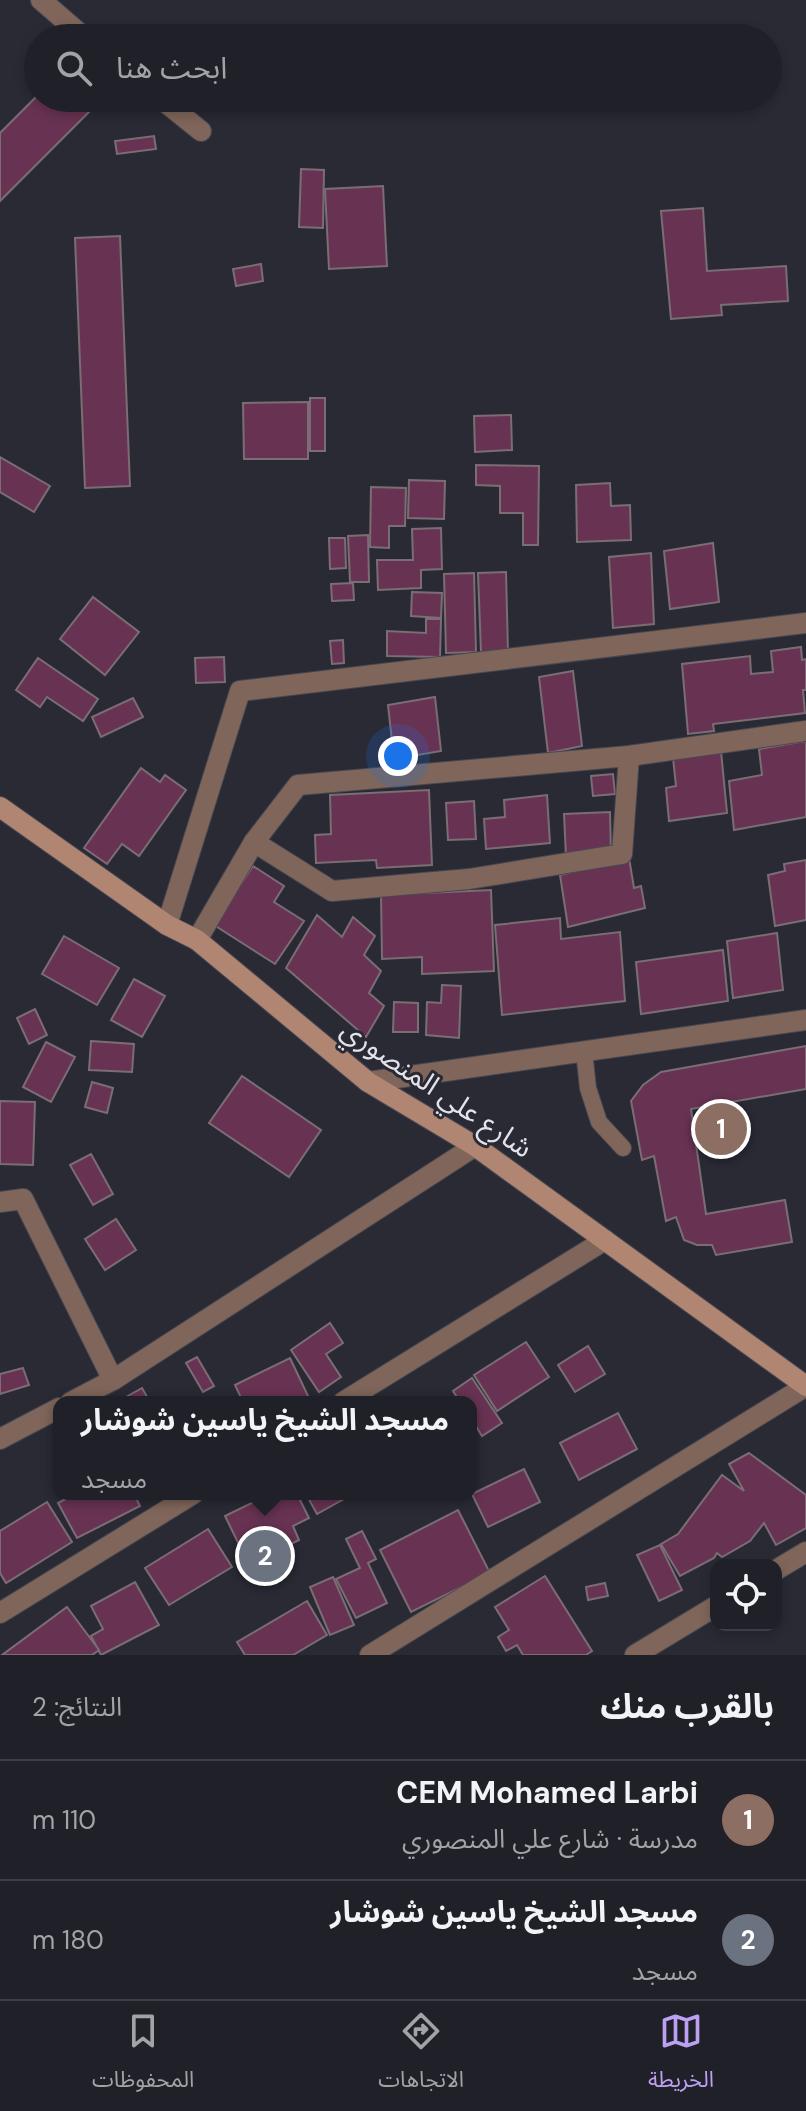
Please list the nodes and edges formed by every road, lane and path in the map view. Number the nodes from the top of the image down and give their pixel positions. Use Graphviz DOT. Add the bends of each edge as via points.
graph roads {
  1 [pos="41,0"];
  2 [pos="69,24"];
  3 [pos="177,112"];
  4 [pos="201,131"];
  5 [pos="806,623"];
  6 [pos="806,731"];
  7 [pos="629,756"];
  8 [pos="0,807"];
  9 [pos="254,842"];
  10 [pos="167,925"];
  11 [pos="197,940"];
  12 [pos="806,1020"];
  13 [pos="584,1051"];
  14 [pos="368,1082"];
  15 [pos="475,1146"];
  16 [pos="623,1148"];
  17 [pos="0,1202"];
  18 [pos="605,1240"];
  19 [pos="113,1380"];
  20 [pos="806,1386"];
  21 [pos="82,1396"];
  22 [pos="353,1396"];
  23 [pos="53,1411"];
  24 [pos="0,1439"];
  25 [pos="183,1500"];
  26 [pos="806,1552"];
  27 [pos="782,1566"];
  28 [pos="710,1610"];
  29 [pos="0,1613"];
  30 [pos="370,1655"];
  31 [pos="635,1655"];
  1 -- 2 [label="street"];
  3 -- 4 [label="street"];
  5 -- 10 [label="street" via="240,691"];
  6 -- 7 [label="street"];
  7 -- 9 [label="street" via="298,785"];
  7 -- 9 [label="street" via="622,854 469,879 332,891"];
  8 -- 10 [label="main road, شارع علي المنصوري"];
  9 -- 11 [label="street"];
  10 -- 11 [label="main road, شارع علي المنصوري"];
  11 -- 14 [label="main road, شارع علي المنصوري"];
  12 -- 13 [label="street"];
  13 -- 14 [label="street"];
  13 -- 16 [label="lane" via="599,1122"];
  14 -- 15 [label="main road, شارع علي المنصوري"];
  15 -- 18 [label="main road, شارع علي المنصوري"];
  15 -- 19 [label="street"];
  17 -- 19 [label="street" via="23,1199"];
  18 -- 20 [label="main road, شارع علي المنصوري"];
  18 -- 22 [label="street"];
  19 -- 21 [label="street"];
  20 -- 30 [label="street"];
  23 -- 24 [label="street"];
  25 -- 29 [label="street"];
  26 -- 27 [label="street"];
  28 -- 31 [label="street"];
}
